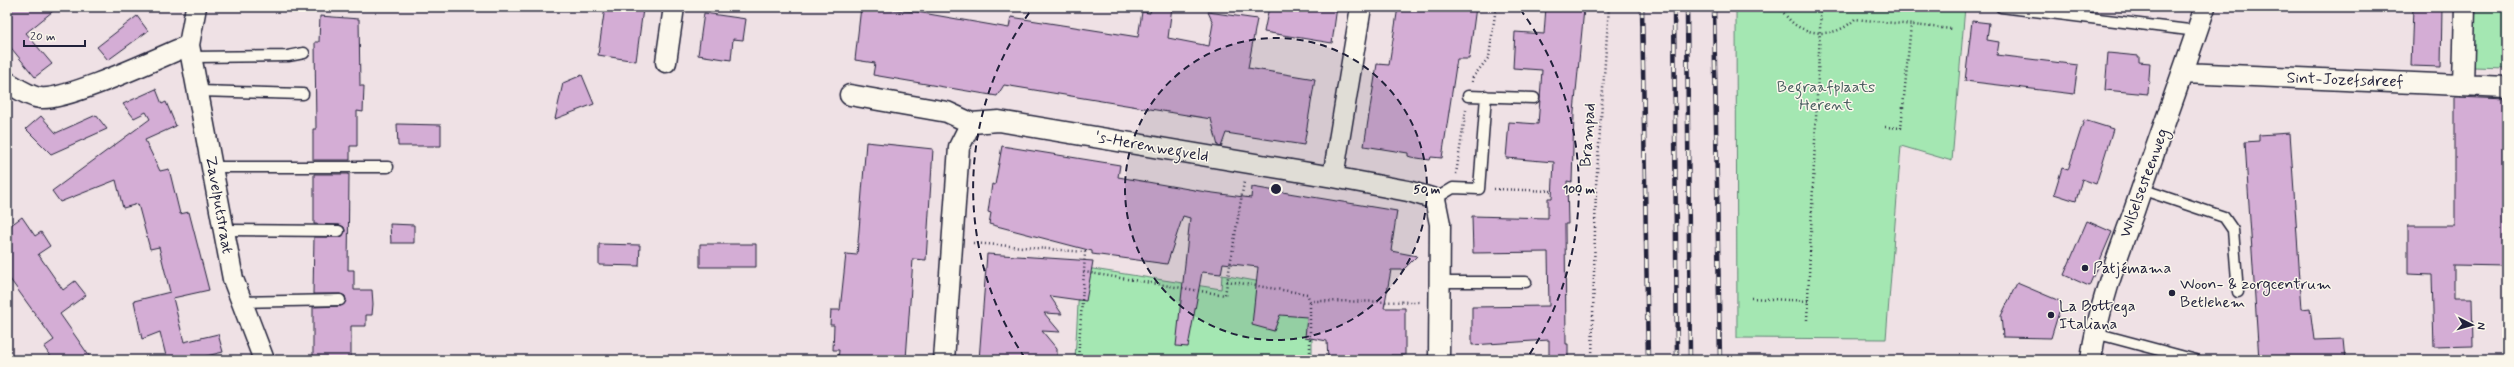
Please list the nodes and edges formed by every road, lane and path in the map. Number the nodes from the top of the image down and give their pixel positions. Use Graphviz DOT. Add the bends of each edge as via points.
graph roads {
  1 [pos="196,7"];
  2 [pos="674,7"];
  3 [pos="1361,7"];
  4 [pos="1539,7"];
  5 [pos="1544,7"];
  6 [pos="1609,7"];
  7 [pos="1779,7"];
  8 [pos="1820,7"];
  9 [pos="2001,7"];
  10 [pos="2205,7"];
  11 [pos="2466,7"];
  12 [pos="1911,25"];
  13 [pos="1952,29"];
  14 [pos="2197,31"];
  15 [pos="1819,33"];
  16 [pos="190,51"];
  17 [pos="304,53"];
  18 [pos="666,62"];
  19 [pos="2184,73"];
  20 [pos="7,82"];
  21 [pos="2463,85"];
  22 [pos="2507,87"];
  23 [pos="198,91"];
  24 [pos="302,94"];
  25 [pos="850,95"];
  26 [pos="1468,96"];
  27 [pos="1486,96"];
  28 [pos="1534,98"];
  29 [pos="971,123"];
  30 [pos="1885,127"];
  31 [pos="1247,163"];
  32 [pos="212,167"];
  33 [pos="388,167"];
  34 [pos="1333,177"];
  35 [pos="1479,189"];
  36 [pos="2142,189"];
  37 [pos="1553,191"];
  38 [pos="1435,199"];
  39 [pos="224,230"];
  40 [pos="339,231"];
  41 [pos="953,242"];
  42 [pos="1084,272"];
  43 [pos="1227,280"];
  44 [pos="1440,282"];
  45 [pos="1526,282"];
  46 [pos="2238,292"];
  47 [pos="1751,298"];
  48 [pos="340,300"];
  49 [pos="1310,301"];
  50 [pos="1808,301"];
  51 [pos="242,302"];
  52 [pos="1440,303"];
  53 [pos="1807,320"];
  54 [pos="2095,333"];
  55 [pos="264,360"];
  56 [pos="944,360"];
  57 [pos="1078,360"];
  58 [pos="1310,360"];
  59 [pos="1439,360"];
  60 [pos="1592,360"];
  61 [pos="2091,360"];
  62 [pos="2196,360"];
  1 -- 16 [label="street, Zavelputstraat"];
  2 -- 18 [label="street"];
  3 -- 34 [label="street"];
  4 -- 5 [label="path"];
  6 -- 60 [label="path, Brampad" via="1596,194"];
  7 -- 15 [label="path" via="1795,25"];
  8 -- 15 [label="path"];
  9 -- 14 [label="lane"];
  10 -- 14 [label="street, Wilselsesteenweg"];
  11 -- 21 [label="street"];
  12 -- 13 [label="path"];
  12 -- 15 [label="path" via="1855,19 1837,32"];
  12 -- 30 [label="path" via="1901,128"];
  14 -- 19 [label="street, Wilselsesteenweg"];
  15 -- 50 [label="path"];
  16 -- 17 [label="lane" via="288,56"];
  16 -- 20 [label="street" via="71,92 40,98 20,91"];
  16 -- 23 [label="street, Zavelputstraat"];
  19 -- 21 [label="street, Sint-Jozefsdreef"];
  19 -- 36 [label="street, Wilselsesteenweg"];
  21 -- 22 [label="street, Sint-Jozefsdreef"];
  23 -- 24 [label="lane"];
  23 -- 32 [label="street, Zavelputstraat"];
  25 -- 29 [label="street, 's-Herenwegveld" via="947,112"];
  26 -- 27 [label="lane"];
  27 -- 28 [label="lane"];
  27 -- 35 [label="lane"];
  29 -- 31 [label="street, 's-Herenwegveld" via="999,121"];
  29 -- 41 [label="street" via="959,147"];
  31 -- 34 [label="street, 's-Herenwegveld"];
  31 -- 43 [label="path"];
  32 -- 33 [label="lane"];
  32 -- 39 [label="street, Zavelputstraat"];
  34 -- 38 [label="street, 's-Herenwegveld" via="1408,191"];
  35 -- 37 [label="path"];
  35 -- 38 [label="lane" via="1454,188"];
  36 -- 46 [label="lane" via="2224,217 2233,230"];
  36 -- 54 [label="street, Wilselsesteenweg" via="2108,284"];
  38 -- 44 [label="street" via="1440,224"];
  39 -- 40 [label="lane"];
  39 -- 51 [label="street, Zavelputstraat" via="233,279"];
  41 -- 42 [label="path" via="1085,252"];
  41 -- 56 [label="street"];
  42 -- 43 [label="path" via="1225,295"];
  42 -- 57 [label="path"];
  43 -- 49 [label="path" via="1307,294"];
  44 -- 45 [label="lane"];
  44 -- 52 [label="street"];
  47 -- 50 [label="path"];
  48 -- 51 [label="lane"];
  49 -- 52 [label="path"];
  49 -- 58 [label="path"];
  50 -- 53 [label="path"];
  51 -- 55 [label="street, Zavelputstraat"];
  52 -- 59 [label="street"];
  54 -- 61 [label="street, Wilselsesteenweg"];
  54 -- 62 [label="lane"];
}
